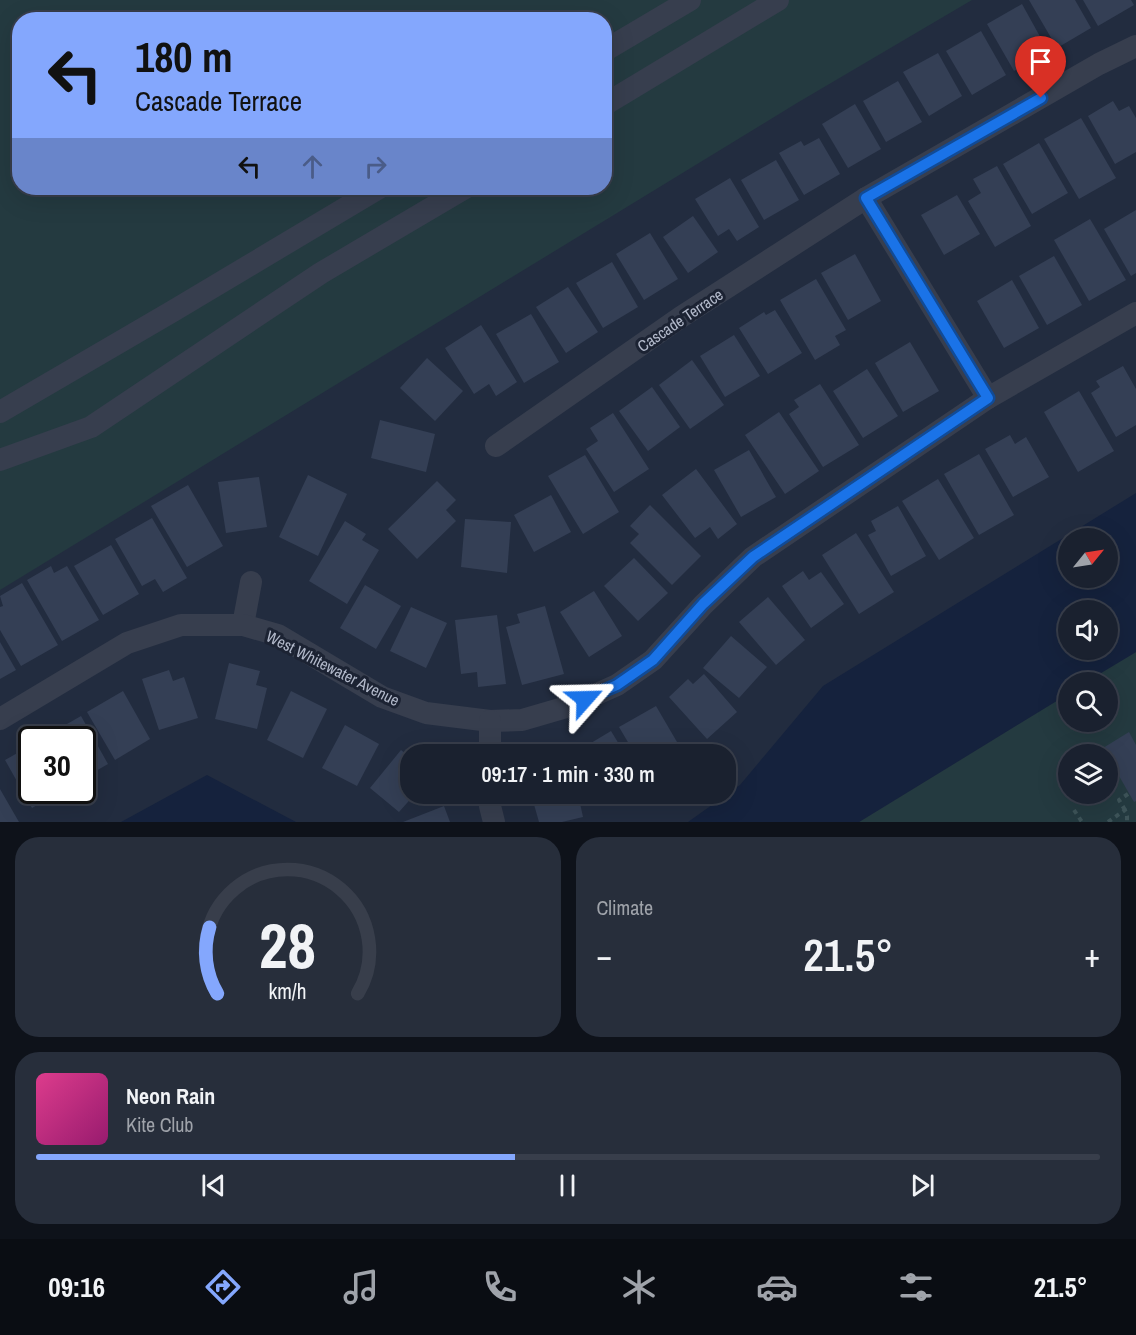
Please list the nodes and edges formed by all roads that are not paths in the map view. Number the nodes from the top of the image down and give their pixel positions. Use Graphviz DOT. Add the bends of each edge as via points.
graph roads {
  1 [pos="690,0"];
  2 [pos="778,0"];
  3 [pos="612,46"];
  4 [pos="1136,46"];
  5 [pos="612,100"];
  6 [pos="367,195"];
  7 [pos="453,195"];
  8 [pos="866,198"];
  9 [pos="173,311"];
  10 [pos="1136,313"];
  11 [pos="988,398"];
  12 [pos="0,412"];
  13 [pos="0,417"];
  14 [pos="496,446"];
  15 [pos="0,460"];
  16 [pos="251,582"];
  17 [pos="243,625"];
  18 [pos="0,719"];
  19 [pos="490,722"];
  20 [pos="490,744"];
  21 [pos="490,804"];
  22 [pos="494,822"];
  1 -- 3 [label="street"];
  2 -- 5 [label="street"];
  4 -- 8 [label="street, Cascade Terrace"];
  6 -- 9 [label="street"];
  7 -- 15 [label="street" via="321,273 91,427"];
  8 -- 11 [label="street"];
  8 -- 14 [label="street, Cascade Terrace" via="681,317"];
  9 -- 12 [label="street"];
  9 -- 13 [label="street"];
  10 -- 11 [label="street, West Whitewater Avenue"];
  11 -- 19 [label="street, West Whitewater Avenue" via="753,557 703,604 653,660 617,685 570,706 522,720"];
  16 -- 17 [label="street"];
  17 -- 18 [label="street, West Whitewater Avenue" via="181,625 127,643"];
  17 -- 19 [label="street, West Whitewater Avenue" via="278,636 382,697 426,712"];
  19 -- 20 [label="street"];
  21 -- 22 [label="street"];
}
